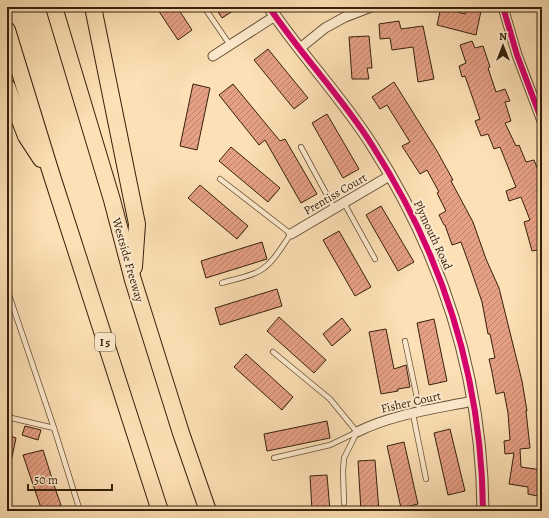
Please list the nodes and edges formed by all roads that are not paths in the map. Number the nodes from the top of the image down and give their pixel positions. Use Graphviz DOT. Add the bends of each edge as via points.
graph roads {
  1 [pos="54,7"];
  2 [pos="93,7"];
  3 [pos="204,7"];
  4 [pos="371,7"];
  5 [pos="503,7"];
  6 [pos="272,12"];
  7 [pos="7,30"];
  8 [pos="230,45"];
  9 [pos="299,49"];
  10 [pos="213,56"];
  11 [pos="7,87"];
  12 [pos="542,121"];
  13 [pos="301,148"];
  14 [pos="51,173"];
  15 [pos="391,175"];
  16 [pos="220,179"];
  17 [pos="344,203"];
  18 [pos="334,208"];
  19 [pos="291,234"];
  20 [pos="375,259"];
  21 [pos="133,280"];
  22 [pos="222,283"];
  23 [pos="7,289"];
  24 [pos="405,341"];
  25 [pos="273,352"];
  26 [pos="473,401"];
  27 [pos="416,413"];
  28 [pos="7,416"];
  29 [pos="54,428"];
  30 [pos="357,432"];
  31 [pos="274,458"];
  32 [pos="426,479"];
  33 [pos="344,503"];
  34 [pos="80,511"];
  35 [pos="160,511"];
  36 [pos="208,511"];
  37 [pos="483,511"];
  1 -- 21 [label="highway, Westside Freeway" via="112,200"];
  2 -- 21 [label="highway" via="137,224"];
  3 -- 8 [label="lane"];
  4 -- 9 [label="street" via="325,28"];
  5 -- 12 [label="street" via="517,55"];
  6 -- 8 [label="street"];
  6 -- 9 [label="street, Plymouth Road"];
  7 -- 14 [label="highway, I 5"];
  8 -- 10 [label="street"];
  9 -- 15 [label="street, Plymouth Road" via="352,116"];
  11 -- 14 [label="highway" via="26,136"];
  13 -- 18 [label="lane"];
  14 -- 35 [label="highway, I 5"];
  15 -- 17 [label="street, Prentiss Court"];
  15 -- 26 [label="street, Plymouth Road" via="422,234 447,295 462,347"];
  16 -- 19 [label="lane"];
  17 -- 18 [label="street, Prentiss Court"];
  17 -- 20 [label="lane"];
  18 -- 19 [label="street, Prentiss Court"];
  19 -- 22 [label="lane" via="274,258 262,269"];
  21 -- 36 [label="highway, Westside Freeway"];
  23 -- 29 [label="lane"];
  24 -- 27 [label="lane"];
  25 -- 30 [label="lane" via="330,399"];
  26 -- 27 [label="street, Fisher Court"];
  26 -- 37 [label="street, Plymouth Road" via="480,454"];
  27 -- 30 [label="street, Fisher Court" via="388,419"];
  27 -- 32 [label="lane"];
  28 -- 29 [label="lane"];
  29 -- 34 [label="lane"];
  30 -- 31 [label="lane" via="330,445"];
  30 -- 33 [label="lane" via="344,458"];
}
